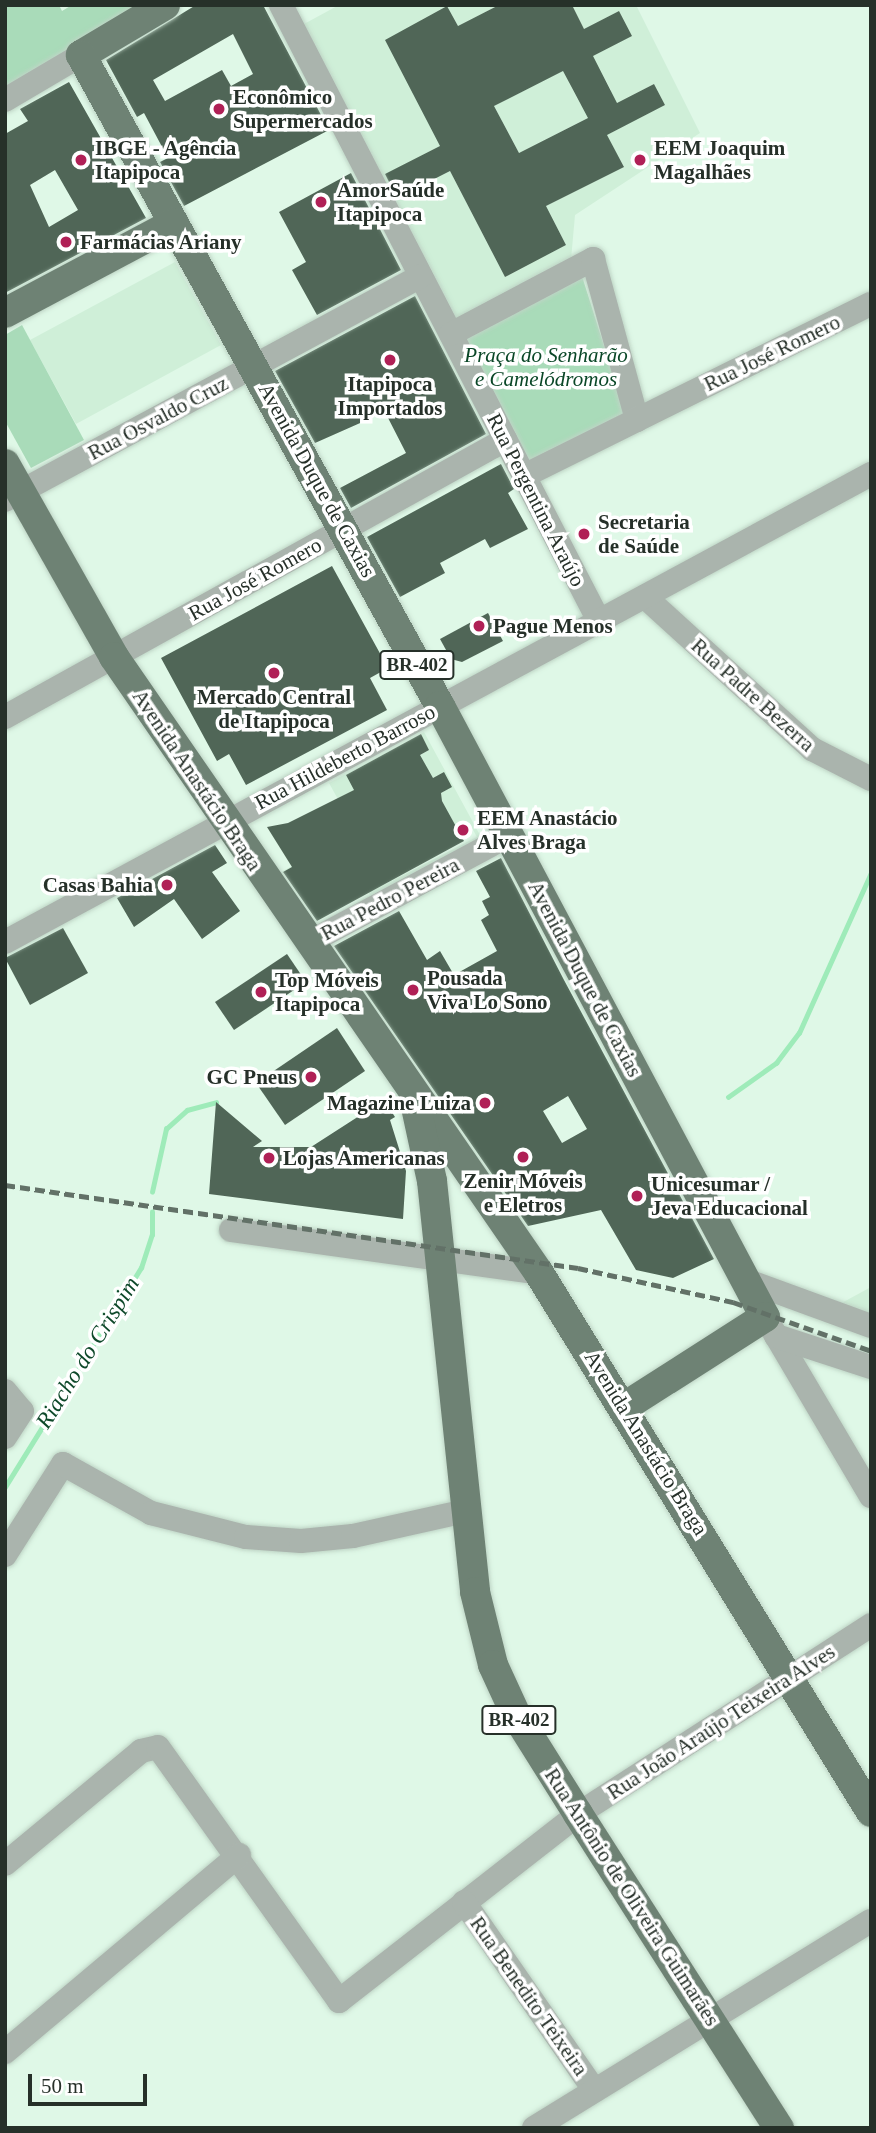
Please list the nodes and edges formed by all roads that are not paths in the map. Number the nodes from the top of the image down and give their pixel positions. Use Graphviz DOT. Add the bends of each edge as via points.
graph roads {
  1 [pos="165,5"];
  2 [pos="281,5"];
  3 [pos="81,55"];
  4 [pos="5,100"];
  5 [pos="174,223"];
  6 [pos="421,276"];
  7 [pos="871,304"];
  8 [pos="5,313"];
  9 [pos="451,334"];
  10 [pos="254,365"];
  11 [pos="637,420"];
  12 [pos="505,440"];
  13 [pos="5,464"];
  14 [pos="871,474"];
  15 [pos="524,476"];
  16 [pos="13,496"];
  17 [pos="344,530"];
  18 [pos="645,597"];
  19 [pos="599,621"];
  20 [pos="114,657"];
  21 [pos="440,706"];
  22 [pos="5,717"];
  23 [pos="871,779"];
  24 [pos="225,822"];
  25 [pos="509,835"];
  26 [pos="5,942"];
  27 [pos="308,943"];
  28 [pos="407,1083"];
  29 [pos="231,1230"];
  30 [pos="440,1253"];
  31 [pos="539,1273"];
  32 [pos="746,1280"];
  33 [pos="771,1326"];
  34 [pos="871,1326"];
  35 [pos="871,1367"];
  36 [pos="5,1391"];
  37 [pos="624,1406"];
  38 [pos="5,1437"];
  39 [pos="871,1496"];
  40 [pos="466,1511"];
  41 [pos="5,1555"];
  42 [pos="871,1625"];
  43 [pos="789,1678"];
  44 [pos="871,1812"];
  45 [pos="578,1814"];
  46 [pos="239,1855"];
  47 [pos="5,1864"];
  48 [pos="464,1902"];
  49 [pos="871,1921"];
  50 [pos="710,2019"];
  51 [pos="5,2052"];
  52 [pos="594,2090"];
  53 [pos="534,2128"];
  54 [pos="779,2128"];
  1 -- 3 [label="main road"];
  2 -- 6 [label="street, Rua Pergentina Araújo"];
  3 -- 4 [label="street"];
  3 -- 5 [label="main road, Avenida Duque de Caxias / BR-402"];
  5 -- 8 [label="main road"];
  5 -- 10 [label="main road, Avenida Duque de Caxias / BR-402"];
  6 -- 9 [label="street, Rua Pergentina Araújo"];
  6 -- 10 [label="street, Rua Osvaldo Cruz"];
  7 -- 11 [label="street, Rua José Romero"];
  9 -- 11 [label="street" via="593,259"];
  9 -- 12 [label="street, Rua Pergentina Araújo"];
  10 -- 16 [label="street, Rua Osvaldo Cruz"];
  10 -- 17 [label="main road, Avenida Duque de Caxias / BR-402"];
  11 -- 15 [label="street, Rua José Romero"];
  12 -- 15 [label="street, Rua Pergentina Araújo"];
  12 -- 17 [label="street, Rua José Romero"];
  13 -- 16 [label="main road, Avenida Anastácio Braga / BR-402"];
  14 -- 18 [label="street, Rua Hildeberto Barroso"];
  15 -- 19 [label="street, Rua Pergentina Araújo"];
  16 -- 20 [label="main road, Avenida Anastácio Braga / BR-402"];
  17 -- 20 [label="street, Rua José Romero"];
  17 -- 21 [label="main road, Avenida Duque de Caxias / BR-402"];
  18 -- 19 [label="street, Rua Hildeberto Barroso"];
  18 -- 23 [label="street, Rua Padre Bezerra" via="812,749"];
  19 -- 21 [label="street, Rua Hildeberto Barroso"];
  20 -- 22 [label="street, Rua José Romero"];
  20 -- 24 [label="main road, Avenida Anastácio Braga / BR-402"];
  21 -- 24 [label="street, Rua Hildeberto Barroso"];
  21 -- 25 [label="main road, Avenida Duque de Caxias / BR-402"];
  24 -- 26 [label="street, Rua Hildeberto Barroso"];
  24 -- 27 [label="main road, Avenida Anastácio Braga / BR-402"];
  25 -- 27 [label="street, Rua Pedro Pereira"];
  25 -- 32 [label="main road, Avenida Duque de Caxias / BR-402"];
  27 -- 28 [label="main road, Avenida Anastácio Braga / BR-402"];
  28 -- 30 [label="main road, Avenida Anastácio Braga / BR-402" via="426,1146"];
  28 -- 31 [label="main road, Avenida Anastácio Braga"];
  29 -- 30 [label="street"];
  30 -- 31 [label="street"];
  30 -- 40 [label="main road, Rua Antônio de Oliveira Guimarães / BR-402"];
  31 -- 37 [label="main road, Avenida Anastácio Braga"];
  32 -- 33 [label="main road, Avenida Duque de Caxias / BR-402"];
  32 -- 34 [label="street"];
  33 -- 35 [label="street"];
  33 -- 37 [label="main road"];
  33 -- 39 [label="street, Avenida Duque de Caxias"];
  36 -- 38 [label="street" via="22,1410"];
  37 -- 43 [label="main road, Avenida Anastácio Braga"];
  40 -- 41 [label="street" via="353,1536 301,1541 246,1537 152,1513 63,1464"];
  40 -- 45 [label="main road, Rua Antônio de Oliveira Guimarães / BR-402" via="475,1592 493,1665 516,1715"];
  42 -- 43 [label="street, Rua João Araújo Teixeira Alves"];
  43 -- 44 [label="main road, Avenida Anastácio Braga"];
  43 -- 45 [label="street, Rua João Araújo Teixeira Alves"];
  45 -- 48 [label="street, Rua João Araújo Teixeira Alves"];
  45 -- 50 [label="main road, Rua Antônio de Oliveira Guimarães / BR-402"];
  46 -- 47 [label="street" via="167,1754 154,1745"];
  46 -- 48 [label="street, Rua João Araújo Teixeira Alves" via="339,2001"];
  46 -- 51 [label="street"];
  48 -- 52 [label="street, Rua Benedito Teixeira"];
  49 -- 50 [label="street"];
  50 -- 52 [label="street"];
  50 -- 54 [label="main road, Rua Antônio de Oliveira Guimarães / BR-402"];
  52 -- 53 [label="street"];
}
